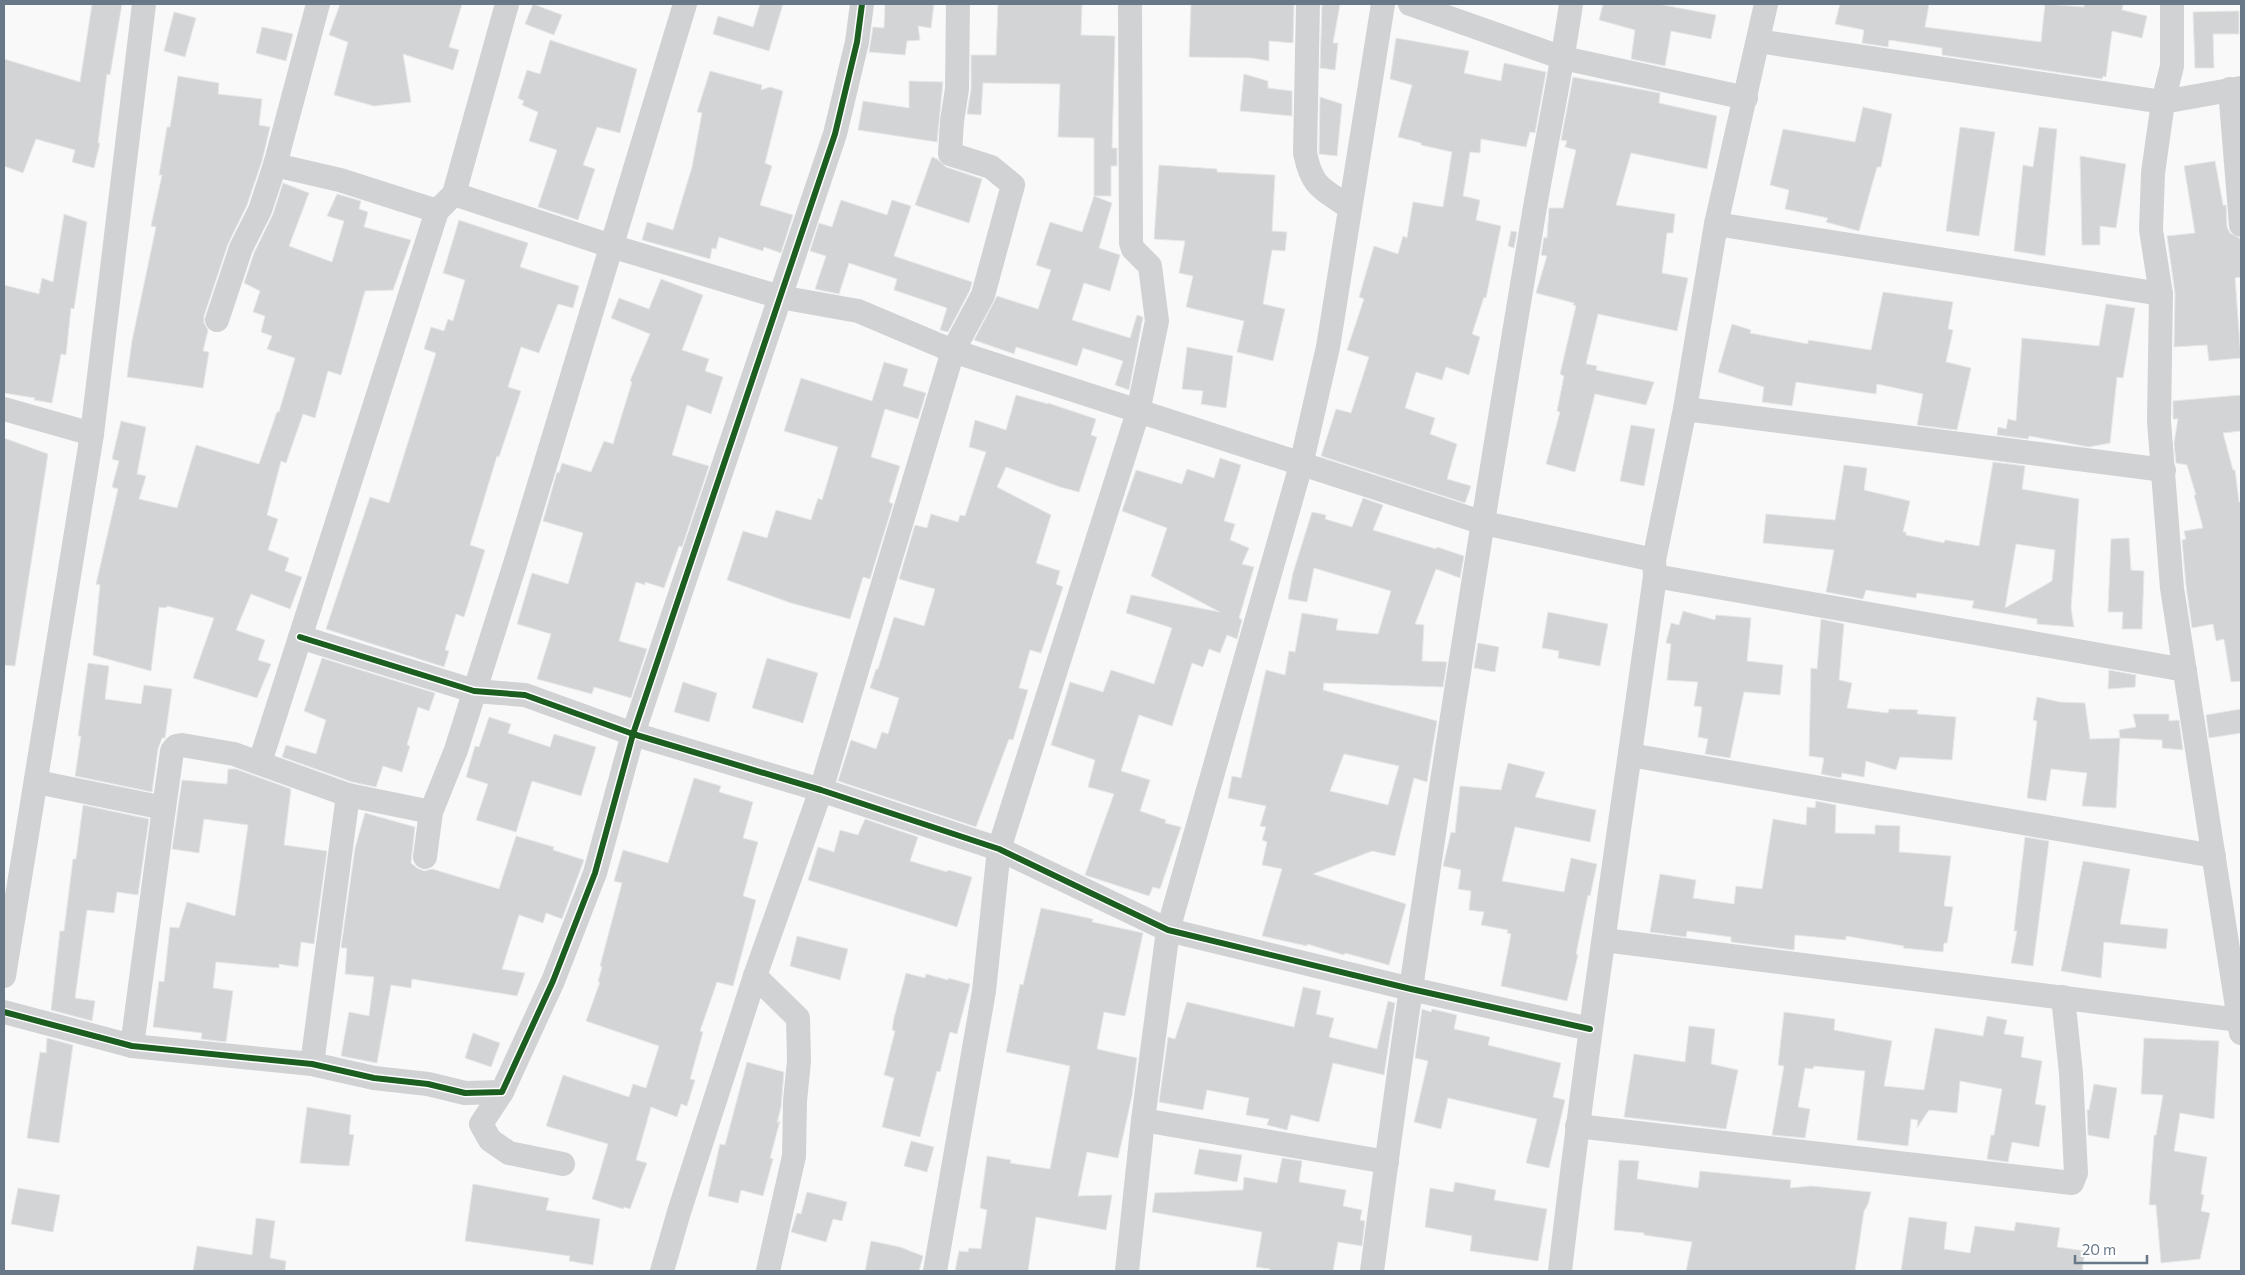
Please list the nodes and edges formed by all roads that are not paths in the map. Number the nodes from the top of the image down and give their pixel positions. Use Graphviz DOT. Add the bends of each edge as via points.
graph roads {
  1 [pos="144,4"];
  2 [pos="318,4"];
  3 [pos="507,4"];
  4 [pos="685,4"];
  5 [pos="862,4"];
  6 [pos="958,4"];
  7 [pos="1130,4"];
  8 [pos="1308,4"];
  9 [pos="1383,4"];
  10 [pos="1410,4"];
  11 [pos="1571,4"];
  12 [pos="1766,4"];
  13 [pos="2172,4"];
  14 [pos="1758,41"];
  15 [pos="1563,58"];
  16 [pos="2236,88"];
  17 [pos="1746,98"];
  18 [pos="2163,102"];
  19 [pos="275,165"];
  20 [pos="454,194"];
  21 [pos="1349,206"];
  22 [pos="438,211"];
  23 [pos="1716,224"];
  24 [pos="2241,224"];
  25 [pos="611,246"];
  26 [pos="2161,294"];
  27 [pos="780,297"];
  28 [pos="217,320"];
  29 [pos="953,351"];
  30 [pos="1685,408"];
  31 [pos="4,409"];
  32 [pos="1138,412"];
  33 [pos="92,434"];
  34 [pos="1300,465"];
  35 [pos="2164,470"];
  36 [pos="1484,523"];
  37 [pos="1654,568"];
  38 [pos="300,637"];
  39 [pos="2185,670"];
  40 [pos="474,691"];
  41 [pos="633,734"];
  42 [pos="1630,755"];
  43 [pos="260,762"];
  44 [pos="37,782"];
  45 [pos="821,790"];
  46 [pos="348,795"];
  47 [pos="164,808"];
  48 [pos="431,812"];
  49 [pos="999,849"];
  50 [pos="2214,856"];
  51 [pos="425,857"];
  52 [pos="1168,930"];
  53 [pos="1604,940"];
  54 [pos="4,976"];
  55 [pos="756,976"];
  56 [pos="1411,989"];
  57 [pos="2063,997"];
  58 [pos="4,1012"];
  59 [pos="2240,1026"];
  60 [pos="1590,1029"];
  61 [pos="132,1046"];
  62 [pos="312,1064"];
  63 [pos="502,1092"];
  64 [pos="1143,1120"];
  65 [pos="1577,1126"];
  66 [pos="1387,1162"];
  67 [pos="563,1164"];
  68 [pos="662,1271"];
  69 [pos="768,1271"];
  70 [pos="935,1271"];
  71 [pos="1127,1271"];
  72 [pos="1372,1271"];
  73 [pos="1560,1271"];
  1 -- 33 [label="street"];
  2 -- 19 [label="street"];
  3 -- 20 [label="street"];
  4 -- 25 [label="street"];
  5 -- 27 [label="street" via="857,42 835,134"];
  6 -- 29 [label="street" via="957,89 950,154 991,167 1013,185 983,295"];
  7 -- 32 [label="street" via="1130,243 1150,266 1157,321"];
  8 -- 21 [label="street" via="1304,153 1316,186"];
  9 -- 21 [label="street"];
  10 -- 15 [label="street"];
  11 -- 15 [label="street"];
  12 -- 14 [label="street"];
  13 -- 18 [label="street" via="2172,66"];
  14 -- 17 [label="street"];
  14 -- 18 [label="street"];
  15 -- 17 [label="street"];
  15 -- 36 [label="street" via="1534,211"];
  16 -- 18 [label="street"];
  16 -- 24 [label="street"];
  17 -- 23 [label="street"];
  18 -- 26 [label="street" via="2153,172 2151,230"];
  19 -- 22 [label="street" via="340,180"];
  19 -- 28 [label="street" via="260,210 241,248"];
  20 -- 22 [label="street"];
  20 -- 25 [label="street"];
  21 -- 34 [label="street" via="1328,347"];
  22 -- 38 [label="street"];
  23 -- 26 [label="street"];
  23 -- 30 [label="street"];
  25 -- 27 [label="street"];
  25 -- 40 [label="street"];
  26 -- 35 [label="street" via="2160,421"];
  27 -- 29 [label="street" via="858,311"];
  27 -- 41 [label="street"];
  29 -- 32 [label="street"];
  29 -- 45 [label="street"];
  30 -- 35 [label="street"];
  30 -- 37 [label="street"];
  31 -- 33 [label="street"];
  32 -- 34 [label="street"];
  32 -- 49 [label="street"];
  33 -- 44 [label="street"];
  34 -- 36 [label="street"];
  34 -- 52 [label="street"];
  35 -- 39 [label="street" via="2172,588"];
  36 -- 37 [label="street"];
  36 -- 56 [label="street"];
  37 -- 39 [label="street"];
  37 -- 42 [label="street"];
  38 -- 40 [label="street"];
  38 -- 43 [label="street"];
  39 -- 50 [label="street"];
  40 -- 41 [label="street" via="525,695"];
  40 -- 48 [label="street" via="456,750"];
  41 -- 45 [label="street"];
  41 -- 63 [label="street" via="595,873 553,981"];
  42 -- 50 [label="street"];
  42 -- 53 [label="street"];
  43 -- 46 [label="street"];
  43 -- 47 [label="street" via="234,754 176,746 172,751"];
  44 -- 47 [label="street"];
  44 -- 54 [label="street"];
  45 -- 49 [label="street"];
  45 -- 55 [label="street"];
  46 -- 48 [label="street"];
  46 -- 62 [label="street"];
  47 -- 61 [label="street"];
  48 -- 51 [label="street"];
  49 -- 52 [label="street"];
  49 -- 70 [label="street" via="984,991"];
  50 -- 59 [label="street"];
  52 -- 56 [label="street"];
  52 -- 64 [label="street"];
  53 -- 57 [label="street"];
  53 -- 60 [label="street"];
  55 -- 68 [label="street"];
  55 -- 69 [label="street" via="798,1018 794,1156"];
  56 -- 60 [label="street"];
  56 -- 66 [label="street"];
  57 -- 59 [label="street"];
  57 -- 65 [label="street" via="2076,1173 2072,1183"];
  58 -- 61 [label="street"];
  60 -- 65 [label="street"];
  61 -- 62 [label="street"];
  62 -- 63 [label="street" via="465,1093"];
  63 -- 67 [label="street" via="481,1124 490,1140 508,1153"];
  64 -- 66 [label="street"];
  64 -- 71 [label="street"];
  65 -- 73 [label="street"];
  66 -- 72 [label="street"];
}
